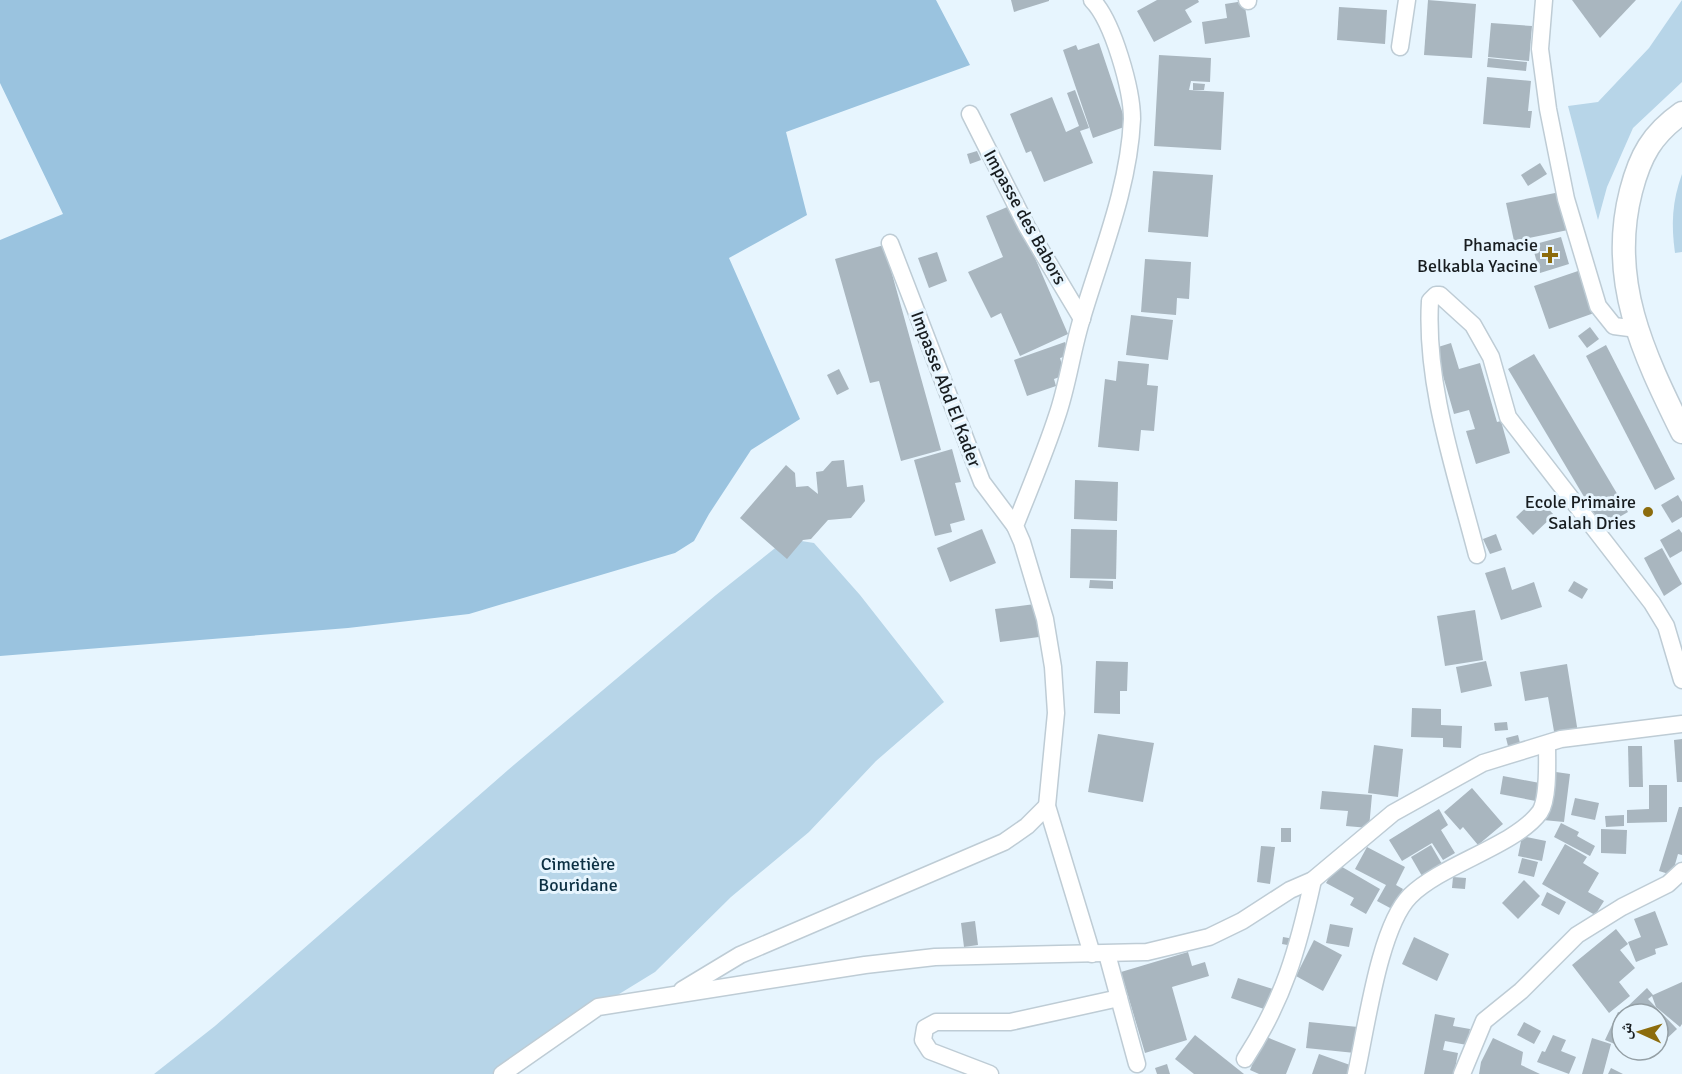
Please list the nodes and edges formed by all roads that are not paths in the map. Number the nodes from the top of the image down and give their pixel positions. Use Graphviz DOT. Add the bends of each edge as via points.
graph roads {
  1 [pos="1092,0"];
  2 [pos="1407,0"];
  3 [pos="1544,0"];
  4 [pos="1400,47"];
  5 [pos="1682,113"];
  6 [pos="970,114"];
  7 [pos="890,243"];
  8 [pos="1082,319"];
  9 [pos="1637,329"];
  10 [pos="1682,432"];
  11 [pos="1015,526"];
  12 [pos="1477,555"];
  13 [pos="1682,680"];
  14 [pos="1682,724"];
  15 [pos="1547,744"];
  16 [pos="1047,806"];
  17 [pos="1682,871"];
  18 [pos="1313,880"];
  19 [pos="1100,954"];
  20 [pos="673,995"];
  21 [pos="1119,998"];
  22 [pos="1245,1059"];
  23 [pos="1137,1064"];
  24 [pos="502,1074"];
  25 [pos="990,1074"];
  26 [pos="1356,1074"];
  27 [pos="1462,1074"];
  1 -- 8 [label="street" via="1118,44 1132,118 1108,242"];
  2 -- 4 [label="street"];
  3 -- 9 [label="street" via="1540,49 1566,199 1598,306 1614,326"];
  5 -- 9 [label="main road" via="1655,134 1644,154 1624,221 1625,279"];
  6 -- 8 [label="street, Impasse des Babors" via="1027,226"];
  7 -- 11 [label="street, Impasse Abd El Kader" via="981,482"];
  8 -- 11 [label="street" via="1058,415"];
  9 -- 10 [label="main road"];
  11 -- 16 [label="street, Impasse Abd El Kader" via="1045,619 1053,667 1056,713"];
  12 -- 13 [label="street" via="1443,423 1428,336 1430,301 1436,295 1473,325 1491,357 1508,417 1652,603 1666,626"];
  14 -- 15 [label="street"];
  15 -- 18 [label="street" via="1483,764 1393,813"];
  15 -- 26 [label="street" via="1547,779 1540,811 1517,832 1441,874 1410,897 1392,922"];
  16 -- 19 [label="street"];
  16 -- 20 [label="street" via="1004,842 740,955"];
  17 -- 27 [label="street" via="1668,884 1577,935 1484,1021"];
  18 -- 19 [label="street" via="1209,937 1147,952"];
  18 -- 22 [label="street" via="1299,948 1269,1022"];
  19 -- 20 [label="street" via="935,957"];
  19 -- 21 [label="street"];
  20 -- 24 [label="street" via="597,1007"];
  21 -- 23 [label="street"];
  21 -- 25 [label="street" via="1010,1022 936,1022 925,1028 923,1040 930,1051"];
}
